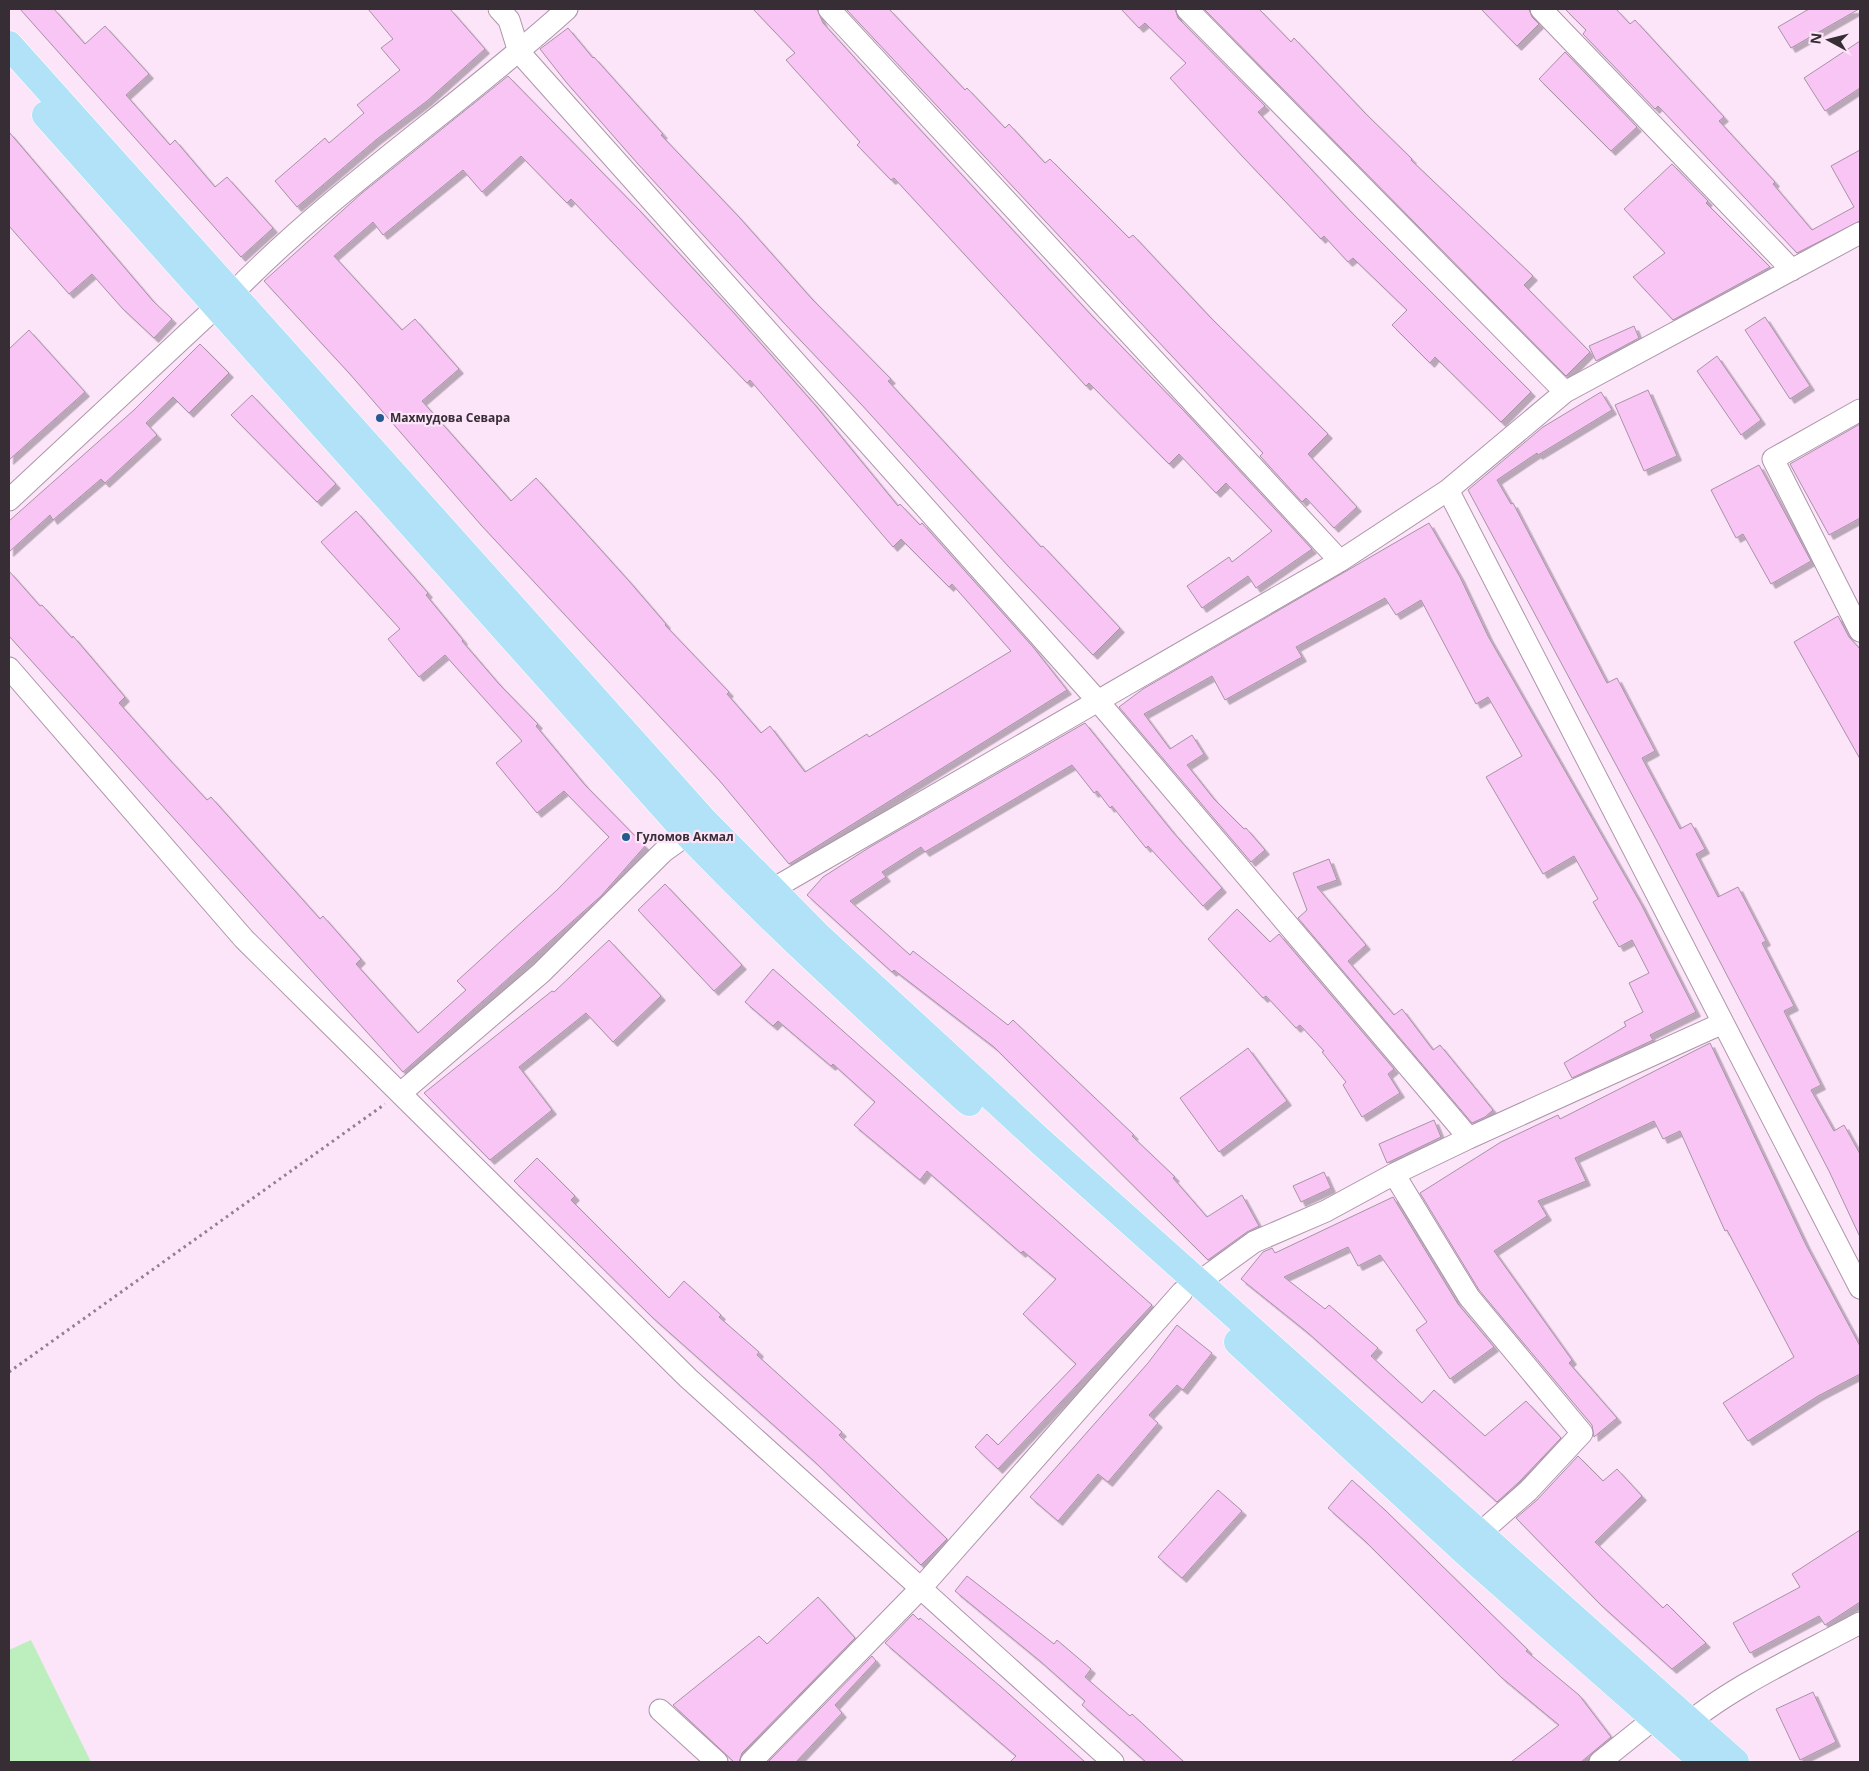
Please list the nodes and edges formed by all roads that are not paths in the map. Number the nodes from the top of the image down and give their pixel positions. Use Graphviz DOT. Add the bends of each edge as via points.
graph roads {
  1 [pos="499,9"];
  2 [pos="568,9"];
  3 [pos="829,9"];
  4 [pos="1187,9"];
  5 [pos="1541,9"];
  6 [pos="9,44"];
  7 [pos="519,52"];
  8 [pos="9,73"];
  9 [pos="1860,233"];
  10 [pos="1792,270"];
  11 [pos="224,300"];
  12 [pos="1565,392"];
  13 [pos="1860,410"];
  14 [pos="1448,490"];
  15 [pos="9,500"];
  16 [pos="1340,560"];
  17 [pos="1860,631"];
  18 [pos="9,668"];
  19 [pos="1097,700"];
  20 [pos="688,834"];
  21 [pos="771,890"];
  22 [pos="1723,1022"];
  23 [pos="402,1092"];
  24 [pos="1468,1138"];
  25 [pos="1394,1174"];
  26 [pos="1191,1287"];
  27 [pos="1860,1288"];
  28 [pos="1479,1534"];
  29 [pos="921,1588"];
  30 [pos="1860,1623"];
  31 [pos="660,1710"];
  32 [pos="1673,1725"];
  33 [pos="717,1762"];
  34 [pos="751,1762"];
  35 [pos="1113,1762"];
  36 [pos="1600,1762"];
  37 [pos="1704,1762"];
  38 [pos="1735,1762"];
  1 -- 7 [label="street" via="509,20"];
  2 -- 7 [label="street"];
  3 -- 16 [label="street"];
  4 -- 12 [label="street"];
  5 -- 10 [label="street"];
  6 -- 11 [label="main road"];
  7 -- 11 [label="street" via="275,250"];
  7 -- 19 [label="street"];
  8 -- 11 [label="main road"];
  9 -- 10 [label="street"];
  10 -- 12 [label="street"];
  11 -- 15 [label="street"];
  11 -- 20 [label="main road"];
  11 -- 21 [label="main road"];
  12 -- 14 [label="street"];
  13 -- 17 [label="street" via="1773,459"];
  14 -- 16 [label="street"];
  14 -- 22 [label="street"];
  16 -- 19 [label="street"];
  18 -- 23 [label="street" via="244,938"];
  19 -- 21 [label="street"];
  19 -- 24 [label="street"];
  20 -- 23 [label="street" via="663,852 540,973"];
  20 -- 26 [label="main road" via="804,951"];
  21 -- 26 [label="main road"];
  22 -- 24 [label="street"];
  22 -- 27 [label="street"];
  23 -- 29 [label="street" via="688,1378"];
  24 -- 25 [label="street"];
  25 -- 26 [label="street" via="1326,1211 1254,1242"];
  25 -- 28 [label="street" via="1469,1297 1582,1433 1528,1491"];
  26 -- 28 [label="main road"];
  26 -- 29 [label="street"];
  26 -- 32 [label="main road" via="1470,1556"];
  28 -- 32 [label="main road"];
  29 -- 34 [label="street"];
  29 -- 35 [label="street"];
  30 -- 32 [label="street"];
  31 -- 33 [label="street"];
  32 -- 36 [label="street"];
  32 -- 37 [label="main road"];
  32 -- 38 [label="main road"];
}
